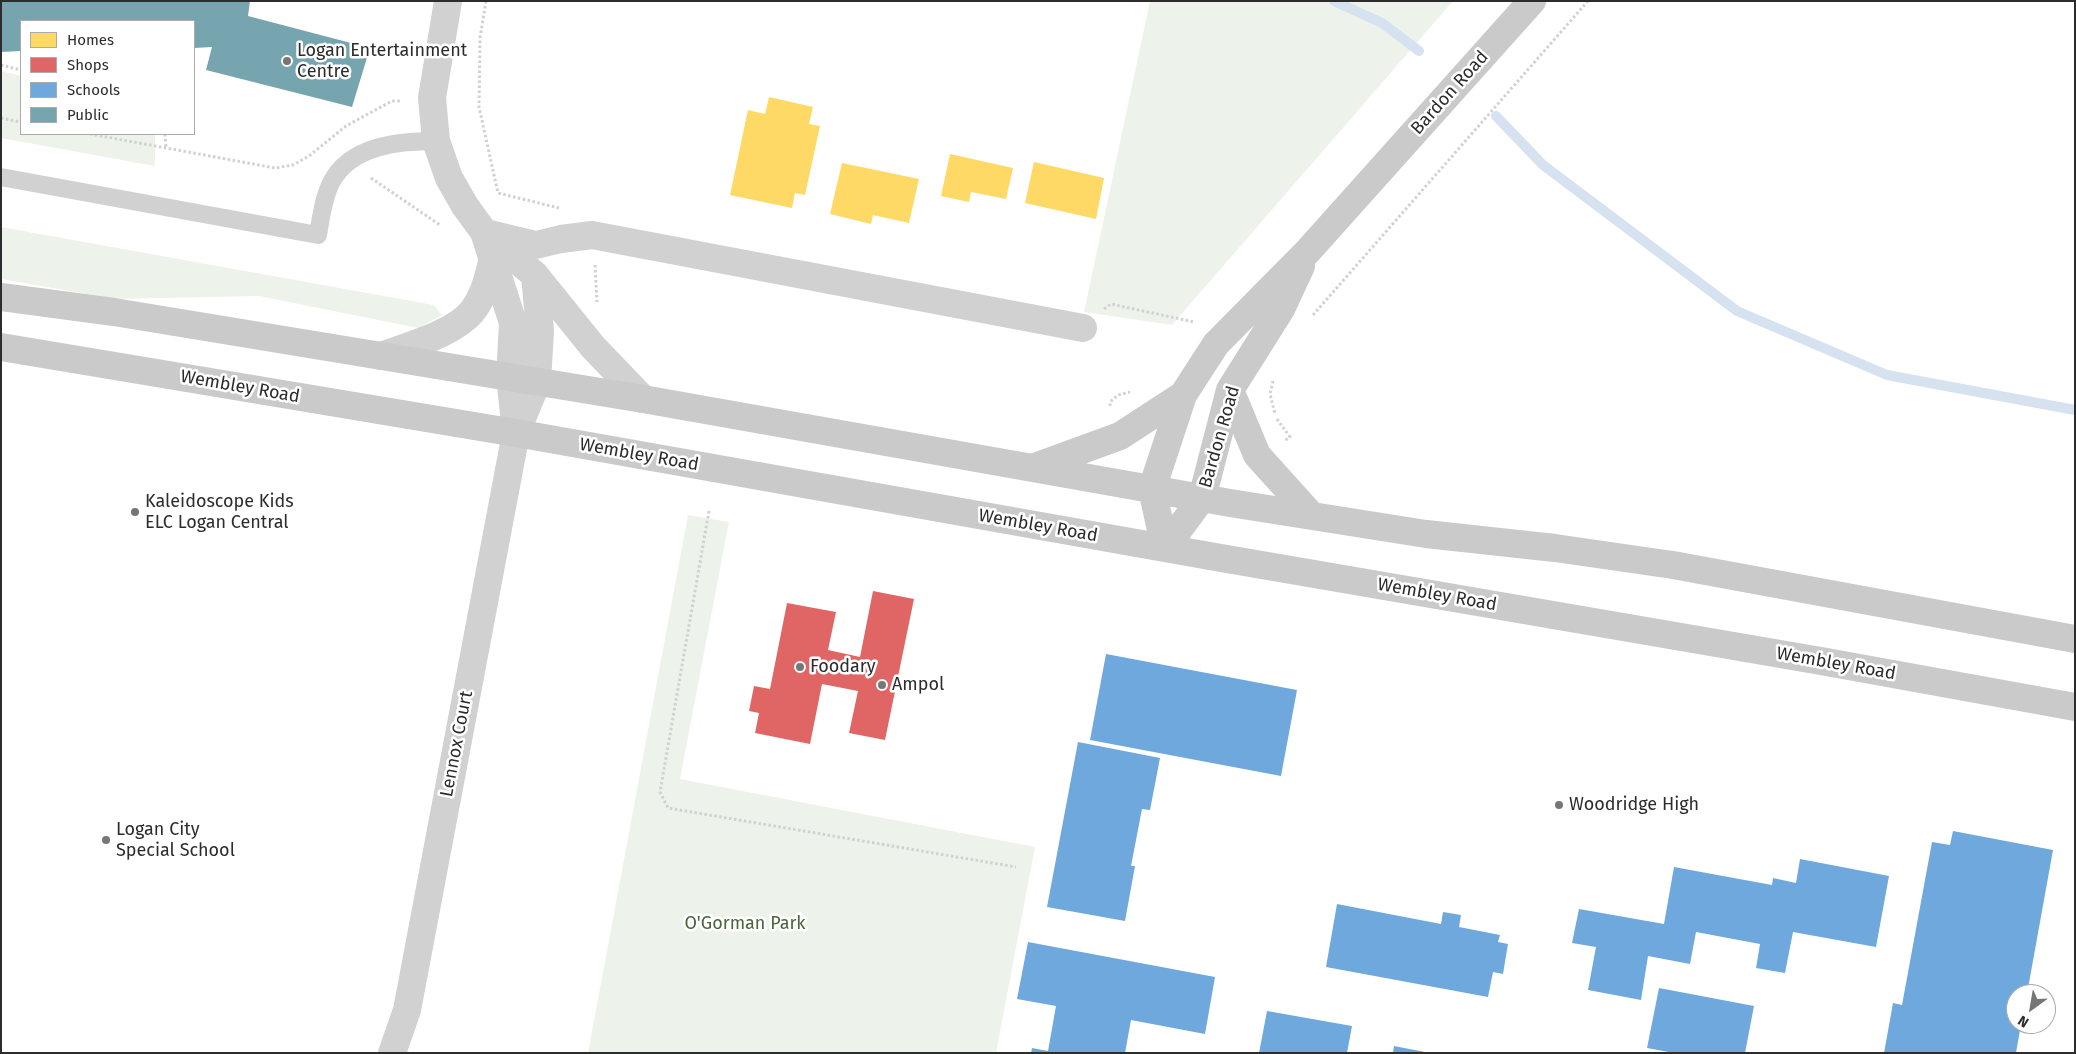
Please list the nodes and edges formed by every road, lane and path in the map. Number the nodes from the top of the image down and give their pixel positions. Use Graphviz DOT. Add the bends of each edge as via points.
graph roads {
  1 [pos="448,1"];
  2 [pos="486,1"];
  3 [pos="1532,1"];
  4 [pos="1588,1"];
  5 [pos="1,64"];
  6 [pos="20,70"];
  7 [pos="432,98"];
  8 [pos="1,118"];
  9 [pos="20,122"];
  10 [pos="96,135"];
  11 [pos="165,135"];
  12 [pos="333,136"];
  13 [pos="436,141"];
  14 [pos="166,147"];
  15 [pos="348,162"];
  16 [pos="1,177"];
  17 [pos="441,226"];
  18 [pos="484,232"];
  19 [pos="592,235"];
  20 [pos="1308,251"];
  21 [pos="492,258"];
  22 [pos="535,275"];
  23 [pos="1,297"];
  24 [pos="597,306"];
  25 [pos="1312,316"];
  26 [pos="1083,328"];
  27 [pos="1216,344"];
  28 [pos="1,346"];
  29 [pos="381,356"];
  30 [pos="1274,376"];
  31 [pos="510,378"];
  32 [pos="537,382"];
  33 [pos="1137,389"];
  34 [pos="1230,390"];
  35 [pos="1183,395"];
  36 [pos="643,399"];
  37 [pos="1110,411"];
  38 [pos="516,433"];
  39 [pos="1281,442"];
  40 [pos="1033,468"];
  41 [pos="1152,489"];
  42 [pos="1202,498"];
  43 [pos="709,511"];
  44 [pos="1312,516"];
  45 [pos="1165,548"];
  46 [pos="2075,639"];
  47 [pos="2075,707"];
  48 [pos="1016,867"];
  49 [pos="392,1053"];
  1 -- 7 [label="street"];
  2 -- 19 [label="path" via="480,38 479,107 498,193 584,214"];
  3 -- 20 [label="main road, Bardon Road"];
  4 -- 25 [label="path"];
  5 -- 6 [label="path"];
  7 -- 12 [label="path" via="392,102"];
  7 -- 13 [label="street"];
  8 -- 9 [label="path"];
  10 -- 14 [label="path"];
  11 -- 14 [label="path"];
  12 -- 14 [label="path" via="293,165 275,168"];
  12 -- 15 [label="path"];
  13 -- 15 [label="lane" via="404,141 366,151"];
  13 -- 18 [label="street" via="448,178"];
  15 -- 16 [label="lane" via="331,182 318,235"];
  15 -- 17 [label="path"];
  18 -- 19 [label="street" via="536,245"];
  18 -- 21 [label="street"];
  18 -- 22 [label="street"];
  19 -- 24 [label="path"];
  19 -- 26 [label="street"];
  20 -- 27 [label="main road, Bardon Road"];
  20 -- 34 [label="main road, Bardon Road" via="1281,309"];
  21 -- 29 [label="street" via="482,296 467,317 440,333"];
  21 -- 31 [label="street" via="514,323"];
  22 -- 32 [label="street" via="540,331"];
  22 -- 36 [label="street" via="593,347"];
  23 -- 29 [label="main road" via="114,312"];
  26 -- 27 [label="path" via="1110,304 1204,325"];
  27 -- 35 [label="main road, Bardon Road"];
  28 -- 38 [label="main road, Wembley Road"];
  29 -- 31 [label="main road"];
  30 -- 39 [label="path" via="1270,394 1276,418 1290,437"];
  31 -- 32 [label="main road"];
  31 -- 38 [label="street"];
  32 -- 36 [label="main road"];
  32 -- 38 [label="street"];
  33 -- 37 [label="path" via="1118,395 1110,402"];
  34 -- 42 [label="main road, Bardon Road"];
  34 -- 44 [label="main road" via="1257,455"];
  35 -- 40 [label="main road" via="1120,436"];
  35 -- 41 [label="main road, Bardon Road"];
  36 -- 40 [label="main road"];
  38 -- 45 [label="main road, Wembley Road"];
  38 -- 49 [label="street, Lennox Court" via="407,1010"];
  40 -- 41 [label="main road"];
  41 -- 42 [label="main road"];
  41 -- 45 [label="main road"];
  42 -- 44 [label="main road"];
  42 -- 45 [label="main road, Bardon Road"];
  43 -- 48 [label="path" via="660,792 668,808"];
  44 -- 46 [label="main road" via="1426,534 1673,565"];
  45 -- 47 [label="main road, Wembley Road"];
}
